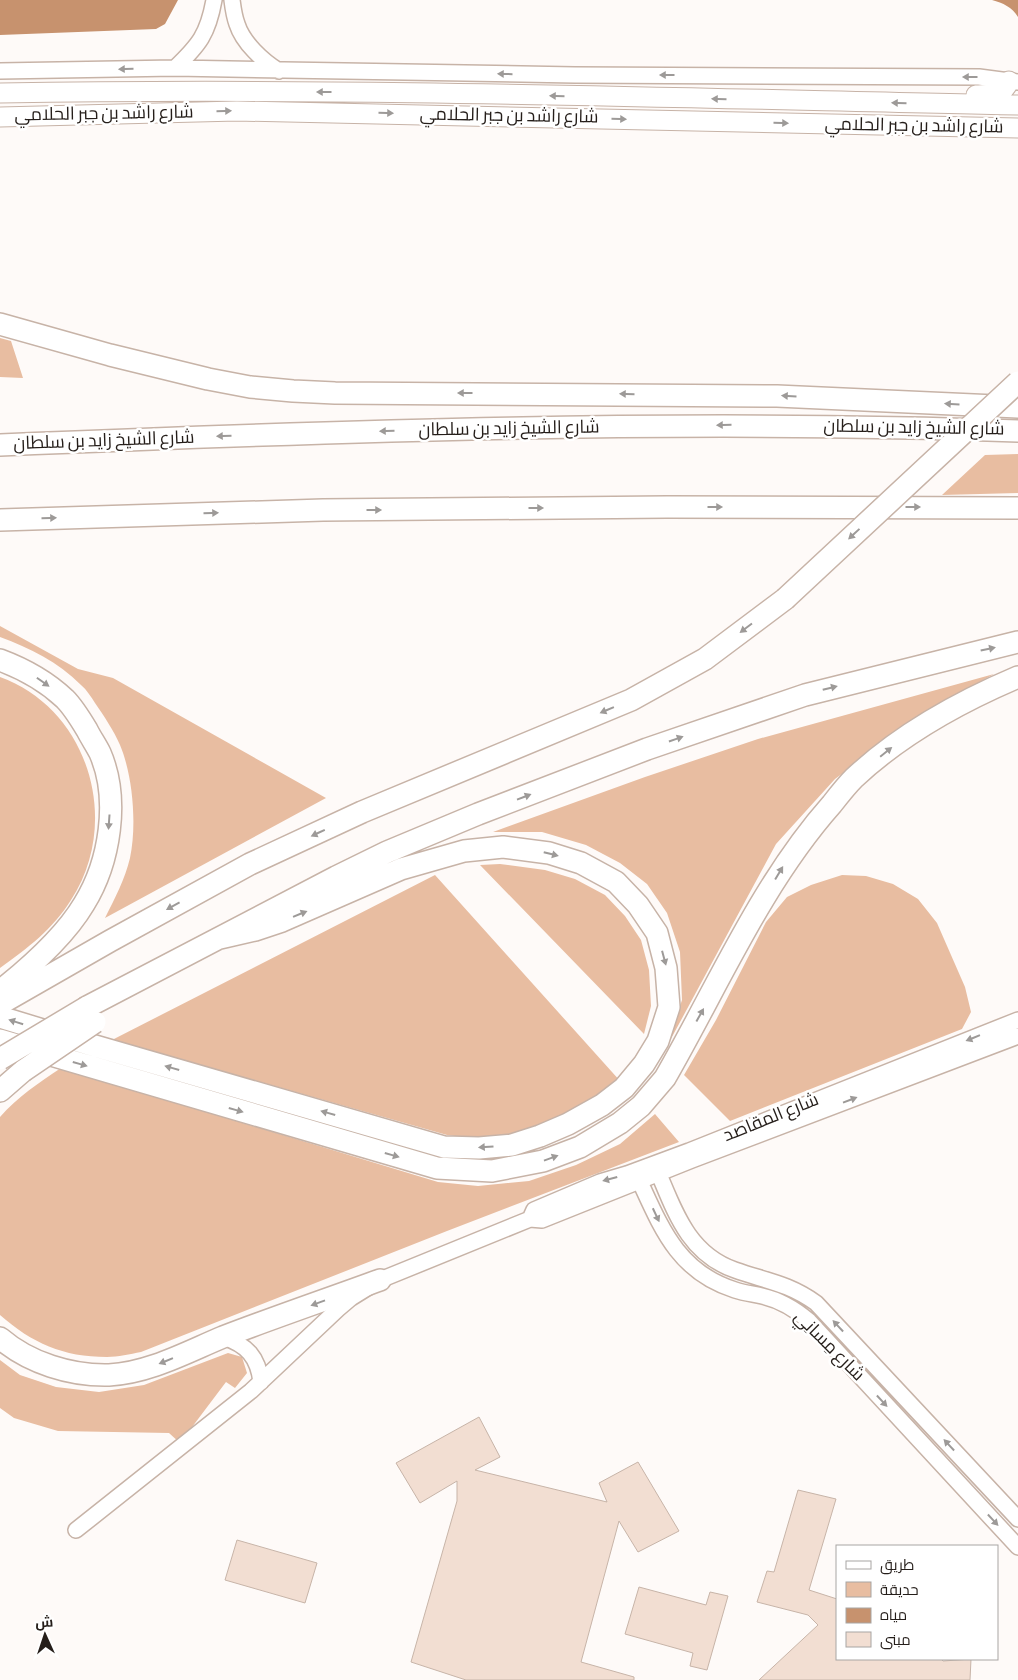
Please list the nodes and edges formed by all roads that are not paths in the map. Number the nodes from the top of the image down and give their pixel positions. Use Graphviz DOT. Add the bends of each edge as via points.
graph roads {
  1 [pos="214,0"];
  2 [pos="232,0"];
  3 [pos="175,68"];
  4 [pos="0,70"];
  5 [pos="279,71"];
  6 [pos="1013,82"];
  7 [pos="0,93"];
  8 [pos="924,103"];
  9 [pos="1018,105"];
  10 [pos="0,117"];
  11 [pos="1018,128"];
  12 [pos="0,324"];
  13 [pos="1018,382"];
  14 [pos="1018,407"];
  15 [pos="1018,430"];
  16 [pos="0,446"];
  17 [pos="1018,508"];
  18 [pos="0,520"];
  19 [pos="1018,642"];
  20 [pos="0,660"];
  21 [pos="1018,677"];
  22 [pos="220,938"];
  23 [pos="0,991"];
  24 [pos="0,1004"];
  25 [pos="91,1015"];
  26 [pos="0,1017"];
  27 [pos="1018,1020"];
  28 [pos="1018,1036"];
  29 [pos="0,1040"];
  30 [pos="0,1059"];
  31 [pos="0,1091"];
  32 [pos="802,1112"];
  33 [pos="657,1169"];
  34 [pos="638,1176"];
  35 [pos="380,1280"];
  36 [pos="223,1337"];
  37 [pos="0,1338"];
  38 [pos="261,1382"];
  39 [pos="971,1469"];
  40 [pos="957,1482"];
  41 [pos="1018,1519"];
  42 [pos="76,1530"];
  43 [pos="1018,1547"];
  1 -- 3 [label="street" via="209,25 196,46"];
  2 -- 5 [label="street" via="237,25 251,48"];
  3 -- 4 [label="street, one-way"];
  3 -- 5 [label="street"];
  6 -- 5 [label="street, one-way" via="979,77"];
  6 -- 8 [label="main road" via="999,93 946,96"];
  8 -- 7 [label="main road, شارع راشد بن جبر الحلامي, one-way" via="366,92"];
  8 -- 9 [label="main road, شارع راشد بن جبر الحلامي"];
  10 -- 11 [label="main road, شارع راشد بن جبر الحلامي, one-way" via="237,111"];
  14 -- 12 [label="highway, one-way" via="777,396 293,392 208,379"];
  13 -- 24 [label="highway, one-way, bridge" via="786,599 705,659 631,700 362,812 250,864"];
  15 -- 16 [label="highway, شارع الشيخ زايد بن سلطان, one-way" via="720,425 293,433"];
  18 -- 17 [label="highway, one-way" via="333,510"];
  22 -- 19 [label="highway, one-way" via="387,852 647,749 805,695"];
  20 -- 23 [label="highway, one-way" via="44,682 66,700 83,724 100,754 108,785 110,822 106,852 84,904 67,928 24,972"];
  29 -- 21 [label="highway, one-way" via="437,1168 492,1171 543,1161 580,1147 620,1123 641,1106 665,1078 780,870 812,826 854,778 905,737 975,695"];
  22 -- 25 [label="highway" via="163,968 134,995"];
  22 -- 26 [label="highway, one-way" via="282,921 400,870 464,851 503,847 549,853 581,863 616,882 638,905 657,933 666,968 669,1007 658,1040 644,1064 624,1088 602,1105 540,1136 512,1145 479,1148 444,1146"];
  25 -- 30 [label="highway, bridge"];
  25 -- 31 [label="highway, bridge"];
  27 -- 32 [label="street, شارع المقاصد, one-way"];
  32 -- 28 [label="street, شارع المقاصد, one-way"];
  32 -- 33 [label="street, شارع المقاصد"];
  33 -- 34 [label="street, شارع المقاصد"];
  39 -- 33 [label="street, شارع مِسانِي, one-way" via="816,1303 791,1288 730,1268 704,1253 685,1231"];
  34 -- 35 [label="street, شارع المقاصد" via="600,1182 537,1208 530,1219"];
  34 -- 40 [label="street, شارع مِسانِي, one-way" via="667,1238 686,1261 723,1286 778,1301 800,1314"];
  35 -- 36 [label="highway, one-way"];
  35 -- 38 [label="street, شارع المقاصد" via="338,1309"];
  36 -- 37 [label="highway, one-way" via="146,1368 109,1375 73,1372 42,1363"];
  36 -- 38 [label="street" via="246,1348 260,1369"];
  38 -- 42 [label="street, شارع المقاصد"];
  39 -- 40 [label="street"];
  39 -- 41 [label="street, شارع مِسانِي"];
  40 -- 43 [label="street, شارع مِسانِي, one-way"];
}
